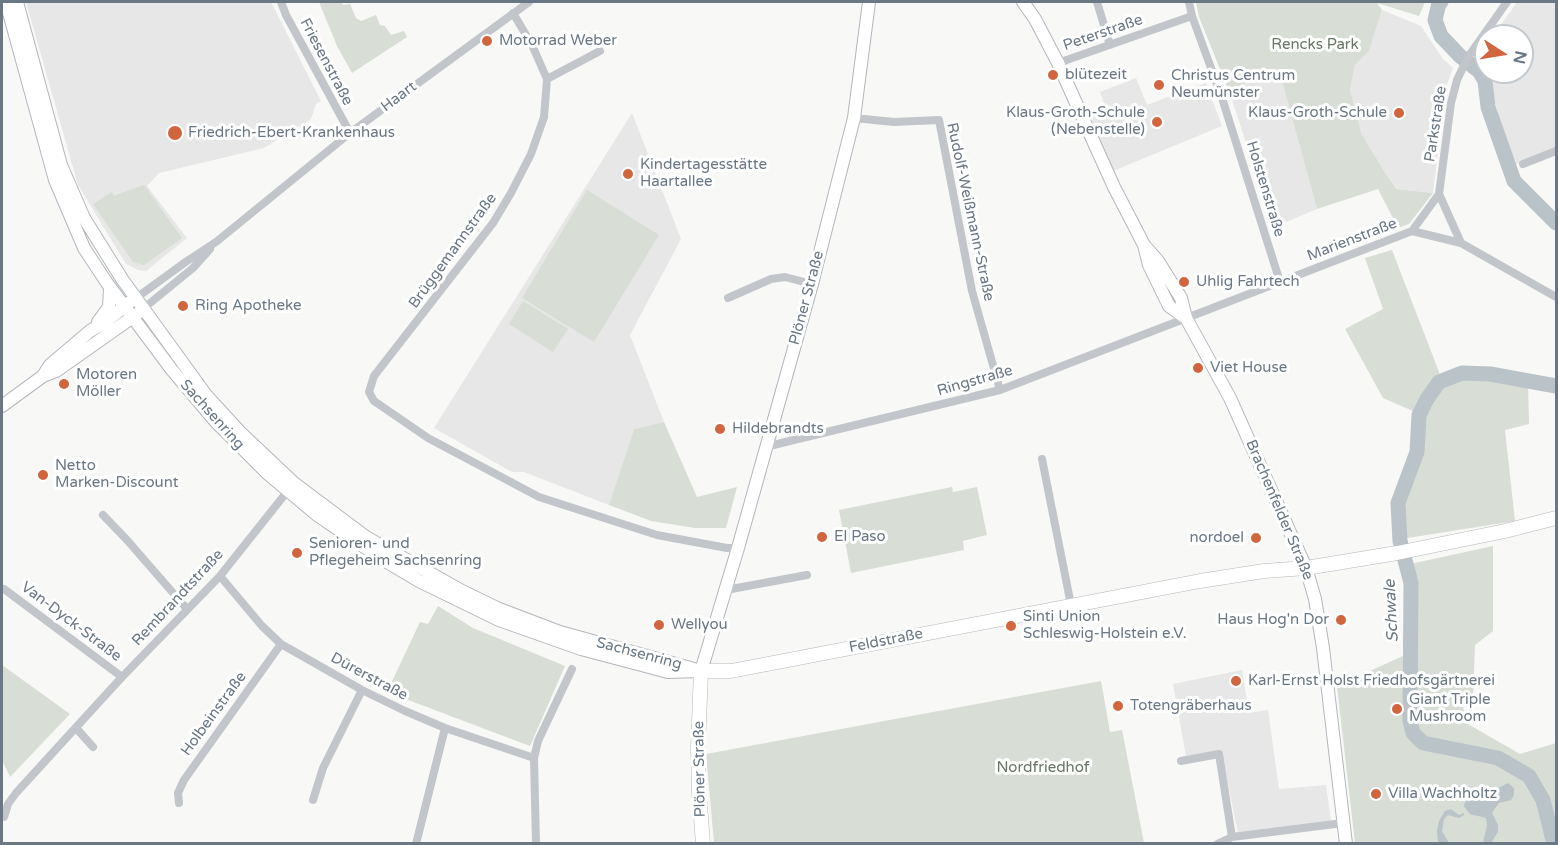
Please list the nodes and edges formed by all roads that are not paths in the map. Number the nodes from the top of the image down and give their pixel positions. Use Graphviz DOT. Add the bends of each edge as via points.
graph roads {
  1 [pos="6,2"];
  2 [pos="17,2"];
  3 [pos="281,2"];
  4 [pos="529,2"];
  5 [pos="869,2"];
  6 [pos="1023,2"];
  7 [pos="1097,2"];
  8 [pos="1189,2"];
  9 [pos="1507,2"];
  10 [pos="513,13"];
  11 [pos="1192,16"];
  12 [pos="1110,45"];
  13 [pos="600,51"];
  14 [pos="1058,63"];
  15 [pos="547,79"];
  16 [pos="854,118"];
  17 [pos="350,133"];
  18 [pos="1557,151"];
  19 [pos="1523,164"];
  20 [pos="1439,194"];
  21 [pos="1412,231"];
  22 [pos="216,242"];
  23 [pos="1461,243"];
  24 [pos="1280,282"];
  25 [pos="812,284"];
  26 [pos="110,288"];
  27 [pos="1557,297"];
  28 [pos="728,298"];
  29 [pos="140,303"];
  30 [pos="124,307"];
  31 [pos="132,318"];
  32 [pos="1186,318"];
  33 [pos="90,331"];
  34 [pos="43,376"];
  35 [pos="1000,390"];
  36 [pos="2,406"];
  37 [pos="765,447"];
  38 [pos="1042,459"];
  39 [pos="291,487"];
  40 [pos="103,515"];
  41 [pos="1557,518"];
  42 [pos="738,548"];
  43 [pos="1306,568"];
  44 [pos="807,575"];
  45 [pos="220,576"];
  46 [pos="4,590"];
  47 [pos="726,590"];
  48 [pos="1071,605"];
  49 [pos="187,609"];
  50 [pos="281,644"];
  51 [pos="572,669"];
  52 [pos="701,671"];
  53 [pos="122,677"];
  54 [pos="362,690"];
  55 [pos="76,728"];
  56 [pos="445,728"];
  57 [pos="93,747"];
  58 [pos="534,758"];
  59 [pos="1181,761"];
  60 [pos="313,800"];
  61 [pos="179,803"];
  62 [pos="4,817"];
  63 [pos="1343,824"];
  64 [pos="1232,837"];
  65 [pos="416,843"];
  66 [pos="536,843"];
  67 [pos="703,843"];
  68 [pos="1217,843"];
  69 [pos="1346,843"];
  1 -- 26 [label="main road, Sachsenring" via="61,195 84,248"];
  2 -- 29 [label="main road, Sachsenring" via="66,178 84,218"];
  3 -- 17 [label="street, Friesenstraße"];
  4 -- 10 [label="street, Haart"];
  5 -- 16 [label="main road, Plöner Straße"];
  6 -- 14 [label="main road, Brachenfelder Straße"];
  7 -- 12 [label="street"];
  8 -- 11 [label="street, Holstenstraße"];
  9 -- 20 [label="street, Parkstraße" via="1462,67 1451,103"];
  10 -- 15 [label="street, Brüggemannstraße"];
  10 -- 17 [label="street, Haart"];
  11 -- 12 [label="street, Peterstraße"];
  11 -- 24 [label="street, Holstenstraße"];
  12 -- 14 [label="street, Peterstraße"];
  13 -- 15 [label="street"];
  14 -- 32 [label="main road, Brachenfelder Straße" via="1169,306"];
  15 -- 42 [label="street, Brüggemannstraße" via="544,117 512,193 374,376 369,392 374,401 428,438 539,496 657,535"];
  16 -- 25 [label="main road, Plöner Straße"];
  16 -- 35 [label="street, Rudolf-Weißmann-Straße" via="894,122 939,120 972,291"];
  17 -- 22 [label="street, Haart"];
  18 -- 19 [label="street"];
  20 -- 21 [label="street"];
  20 -- 23 [label="street"];
  21 -- 23 [label="street, Marienstraße"];
  21 -- 24 [label="street, Marienstraße"];
  22 -- 29 [label="street, Haart" via="187,261"];
  22 -- 29 [label="street, Haart" via="194,268"];
  23 -- 27 [label="street, Marienstraße"];
  24 -- 32 [label="street, Marienstraße"];
  25 -- 28 [label="street" via="785,277 771,279"];
  25 -- 37 [label="main road, Plöner Straße"];
  26 -- 30 [label="main road, Sachsenring"];
  26 -- 33 [label="main road" via="109,307"];
  29 -- 30 [label="main road, Haart"];
  29 -- 31 [label="main road, Haart"];
  29 -- 39 [label="main road, Sachsenring" via="206,395"];
  30 -- 31 [label="main road, Sachsenring"];
  30 -- 33 [label="main road, Haart"];
  31 -- 34 [label="main road, Haart"];
  31 -- 39 [label="main road, Sachsenring" via="215,421 268,474"];
  32 -- 35 [label="street, Ringstraße"];
  32 -- 43 [label="main road, Brachenfelder Straße" via="1230,398"];
  33 -- 34 [label="main road, Haart" via="50,365"];
  34 -- 36 [label="main road, Haart"];
  35 -- 37 [label="street, Ringstraße"];
  37 -- 42 [label="main road, Plöner Straße"];
  38 -- 48 [label="street"];
  39 -- 45 [label="street, Rembrandtstraße"];
  39 -- 52 [label="main road, Sachsenring" via="388,552 497,608 560,632"];
  40 -- 49 [label="street"];
  41 -- 43 [label="main road, Feldstraße" via="1415,550"];
  42 -- 47 [label="main road, Plöner Straße"];
  43 -- 48 [label="main road, Feldstraße" via="1200,580"];
  43 -- 63 [label="main road, Brachenfelder Straße" via="1323,648"];
  44 -- 47 [label="street"];
  45 -- 49 [label="street, Rembrandtstraße"];
  45 -- 50 [label="street, Dürerstraße"];
  46 -- 53 [label="street, Van-Dyck-Straße"];
  47 -- 52 [label="main road, Plöner Straße"];
  48 -- 52 [label="main road, Feldstraße" via="730,671"];
  49 -- 53 [label="street, Rembrandtstraße"];
  50 -- 54 [label="street, Dürerstraße"];
  50 -- 61 [label="street, Holbeinstraße" via="184,780 178,793"];
  51 -- 58 [label="street"];
  52 -- 67 [label="main road, Plöner Straße" via="698,748"];
  53 -- 55 [label="street, Rembrandtstraße"];
  54 -- 56 [label="street, Dürerstraße"];
  54 -- 60 [label="street" via="323,768"];
  55 -- 57 [label="street"];
  55 -- 62 [label="street, Rembrandtstraße" via="16,794"];
  56 -- 58 [label="street, Dürerstraße"];
  56 -- 65 [label="street"];
  58 -- 66 [label="street"];
  59 -- 64 [label="street" via="1219,754"];
  63 -- 64 [label="street"];
  63 -- 69 [label="main road, Brachenfelder Straße"];
  64 -- 68 [label="street"];
}
